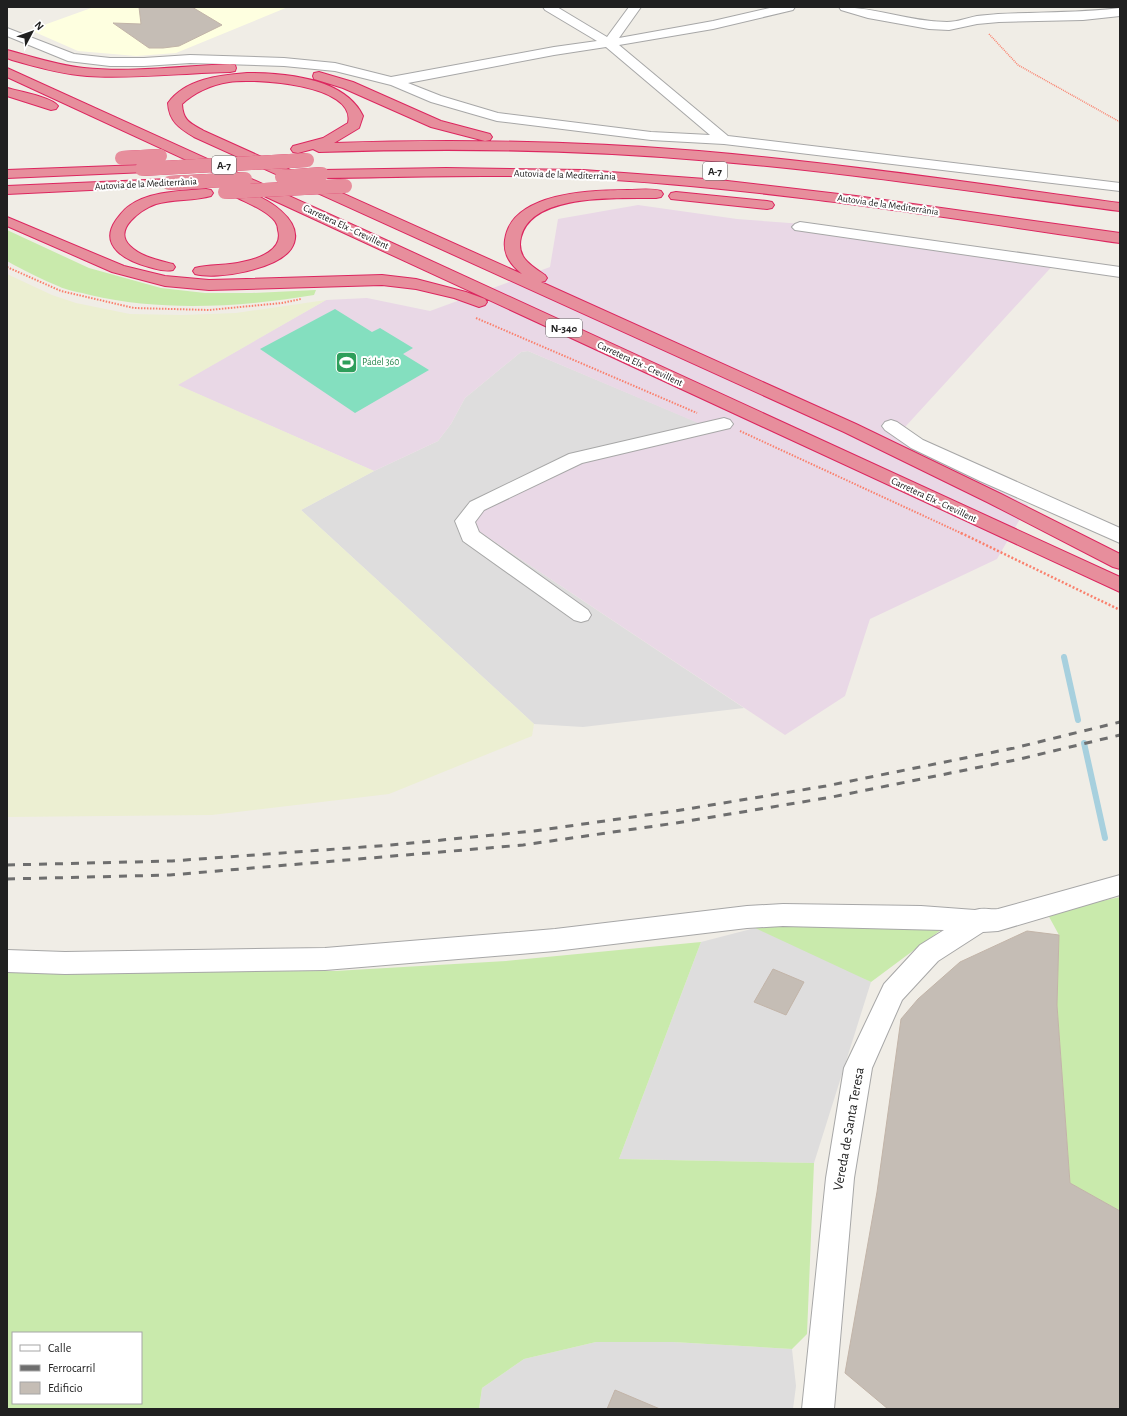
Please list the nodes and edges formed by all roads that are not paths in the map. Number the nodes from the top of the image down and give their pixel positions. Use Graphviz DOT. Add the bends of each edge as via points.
graph roads {
  1 [pos="548,7"];
  2 [pos="635,7"];
  3 [pos="789,7"];
  4 [pos="845,7"];
  5 [pos="1120,12"];
  6 [pos="7,32"];
  7 [pos="609,43"];
  8 [pos="7,54"];
  9 [pos="7,59"];
  10 [pos="7,72"];
  11 [pos="391,81"];
  12 [pos="7,82"];
  13 [pos="7,92"];
  14 [pos="65,112"];
  15 [pos="724,140"];
  16 [pos="546,146"];
  17 [pos="296,153"];
  18 [pos="7,163"];
  19 [pos="7,174"];
  20 [pos="1120,187"];
  21 [pos="7,190"];
  22 [pos="241,194"];
  23 [pos="656,194"];
  24 [pos="909,194"];
  25 [pos="778,206"];
  26 [pos="1120,207"];
  27 [pos="7,221"];
  28 [pos="800,227"];
  29 [pos="982,232"];
  30 [pos="1120,238"];
  31 [pos="1120,251"];
  32 [pos="1120,272"];
  33 [pos="520,318"];
  34 [pos="692,356"];
  35 [pos="724,424"];
  36 [pos="891,426"];
  37 [pos="809,442"];
  38 [pos="1116,529"];
  39 [pos="1120,562"];
  40 [pos="1120,565"];
  41 [pos="1120,585"];
  42 [pos="581,615"];
  43 [pos="1120,875"];
  44 [pos="1120,885"];
  45 [pos="989,915"];
  46 [pos="7,951"];
  47 [pos="7,961"];
  48 [pos="818,1409"];
  1 -- 7 [label="street"];
  2 -- 7 [label="street"];
  3 -- 7 [label="street" via="713,25"];
  4 -- 5 [label="street" via="868,14 949,26 999,18 1083,16"];
  6 -- 11 [label="street" via="72,58 110,62 242,59 284,62 334,67"];
  7 -- 11 [label="street"];
  7 -- 15 [label="street"];
  8 -- 16 [label="highway" via="44,65 86,72 255,68 301,72 348,84 406,112 471,135"];
  9 -- 40 [label="highway, Carretera Elx - Crevillent / N-340"];
  10 -- 37 [label="highway, Carretera Elx - Crevillent / N-340"];
  11 -- 15 [label="street" via="436,99 497,117 650,136"];
  12 -- 14 [label="highway"];
  13 -- 14 [label="highway"];
  14 -- 22 [label="highway"];
  15 -- 20 [label="street"];
  16 -- 17 [label="highway" via="454,146"];
  16 -- 26 [label="highway" via="779,163"];
  17 -- 18 [label="highway, bridge"];
  17 -- 19 [label="highway, Autovia de la Mediterrània / A-7, bridge" via="142,169"];
  17 -- 24 [label="highway, Autovia de la Mediterrània / A-7" via="362,158 512,157 626,162"];
  17 -- 34 [label="highway" via="328,141 354,125 356,116 349,104 336,94 314,86 286,80 246,77 215,80 197,87 175,103 175,114 182,124 199,134"];
  21 -- 30 [label="highway, Autovia de la Mediterrània / A-7, bridge" via="322,174 576,174 719,184 856,200"];
  22 -- 23 [label="highway, bridge" via="272,212 283,222 287,230 287,240 280,251 268,259 250,266 227,270 179,269 154,264 134,256 120,246 117,233 122,222 134,209 170,197 206,193 345,186 450,185 588,188"];
  22 -- 33 [label="highway"];
  23 -- 25 [label="highway"];
  23 -- 34 [label="highway" via="580,196 548,204 525,217 514,233 512,250 519,266 558,289"];
  27 -- 33 [label="highway" via="118,269 165,281 209,285 382,280 416,284 460,295"];
  28 -- 32 [label="street"];
  29 -- 31 [label="highway"];
  33 -- 37 [label="highway"];
  34 -- 39 [label="highway" via="864,435"];
  35 -- 42 [label="street" via="576,458 477,506 465,521 470,536"];
  36 -- 38 [label="street" via="924,447 987,477"];
  37 -- 41 [label="highway, Carretera Elx - Crevillent / N-340"];
  43 -- 45 [label="street"];
  44 -- 45 [label="street" via="998,920"];
  45 -- 46 [label="street" via="932,909 804,906 756,908 473,938 291,952"];
  45 -- 47 [label="street" via="783,915 555,940 325,959 65,963"];
  45 -- 48 [label="street, Vereda de Santa Teresa" via="929,954 893,992 858,1068 840,1178"];
}
